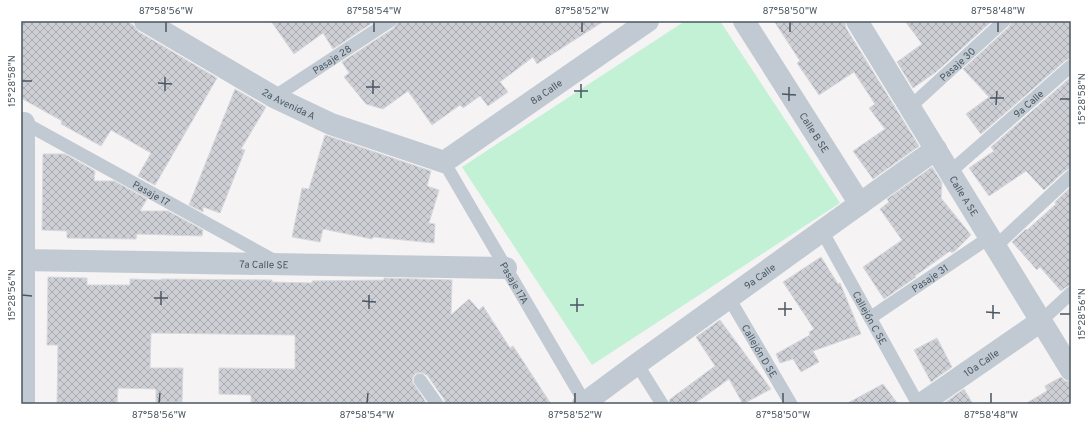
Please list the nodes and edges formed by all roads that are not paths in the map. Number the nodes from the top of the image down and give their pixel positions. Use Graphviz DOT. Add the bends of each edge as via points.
graph roads {
  1 [pos="145,21"];
  2 [pos="390,21"];
  3 [pos="648,21"];
  4 [pos="744,21"];
  5 [pos="1004,21"];
  6 [pos="860,22"];
  7 [pos="1071,66"];
  8 [pos="274,97"];
  9 [pos="910,107"];
  10 [pos="23,122"];
  11 [pos="936,149"];
  12 [pos="444,162"];
  13 [pos="950,172"];
  14 [pos="1071,176"];
  15 [pos="860,204"];
  16 [pos="822,231"];
  17 [pos="993,242"];
  18 [pos="23,260"];
  19 [pos="281,265"];
  20 [pos="506,268"];
  21 [pos="1071,293"];
  22 [pos="729,298"];
  23 [pos="870,318"];
  24 [pos="1041,321"];
  25 [pos="637,364"];
  26 [pos="1071,370"];
  27 [pos="420,380"];
  28 [pos="584,403"];
  29 [pos="24,404"];
  30 [pos="437,404"];
  31 [pos="662,404"];
  32 [pos="791,404"];
  33 [pos="918,404"];
  34 [pos="921,404"];
  1 -- 8 [label="street, 2a Avenida A"];
  2 -- 8 [label="lane, Pasaje 28"];
  3 -- 12 [label="street, 8a Calle"];
  4 -- 15 [label="street, Calle B SE"];
  5 -- 9 [label="lane, Pasaje 30"];
  6 -- 9 [label="street, Calle A SE"];
  7 -- 13 [label="lane, 9a Calle"];
  8 -- 12 [label="street, 2a Avenida A" via="330,124"];
  9 -- 11 [label="street, Calle A SE"];
  10 -- 18 [label="street"];
  10 -- 19 [label="lane, Pasaje 17"];
  11 -- 13 [label="street, Calle A SE"];
  11 -- 15 [label="street, 9a Calle"];
  12 -- 20 [label="lane, Pasaje 17A"];
  13 -- 17 [label="street, Calle A SE"];
  14 -- 17 [label="lane, Pasaje 31"];
  15 -- 16 [label="street, 9a Calle"];
  16 -- 22 [label="street, 9a Calle"];
  16 -- 23 [label="lane, Callejón C SE"];
  17 -- 23 [label="lane, Pasaje 31"];
  17 -- 24 [label="street, Calle A SE"];
  18 -- 19 [label="street, 7a Calle SE"];
  18 -- 29 [label="street"];
  19 -- 20 [label="street, 7a Calle SE"];
  20 -- 28 [label="lane, Pasaje 17A"];
  21 -- 24 [label="lane"];
  22 -- 25 [label="street, 9a Calle"];
  22 -- 32 [label="lane, Callejón D SE"];
  23 -- 33 [label="lane, Callejón C SE"];
  24 -- 26 [label="street, Calle A SE"];
  24 -- 34 [label="street, 10a Calle"];
  25 -- 28 [label="street, 9a Calle"];
  25 -- 31 [label="lane"];
  27 -- 30 [label="lane"];
}
